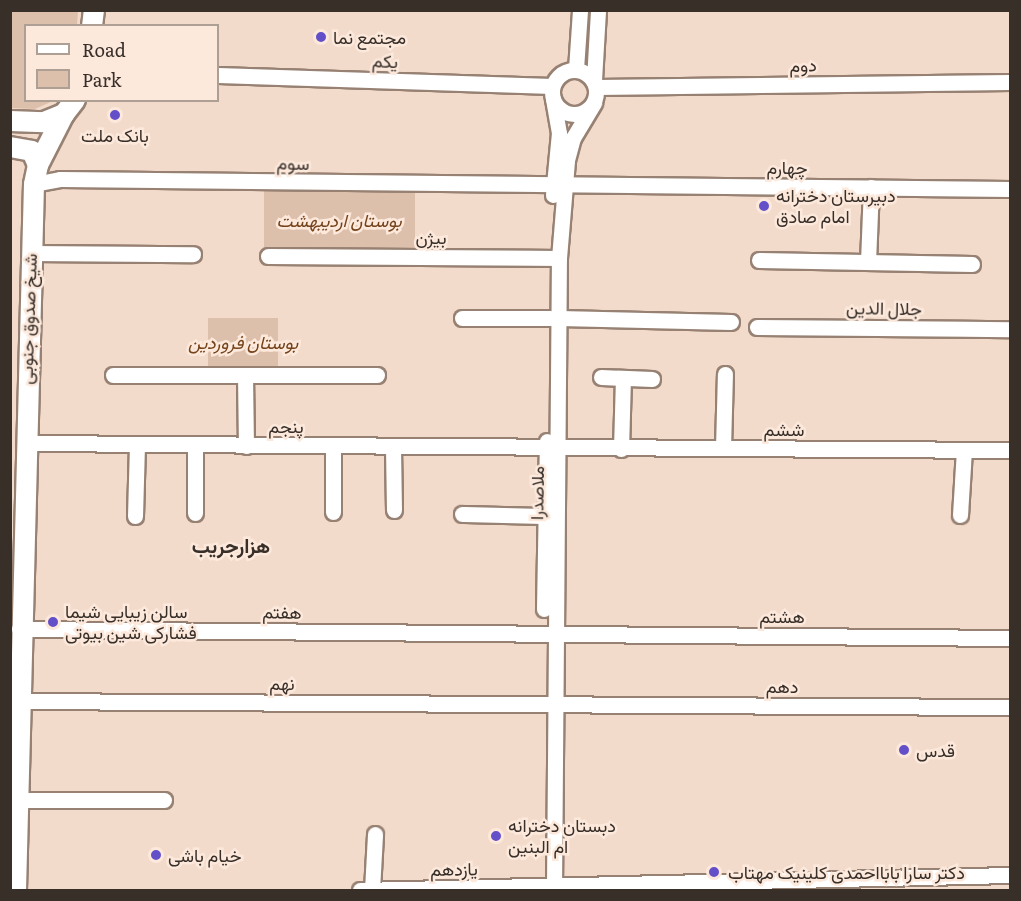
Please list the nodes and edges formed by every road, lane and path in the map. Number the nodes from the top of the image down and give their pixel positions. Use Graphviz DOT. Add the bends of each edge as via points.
graph roads {
  1 [pos="580,10"];
  2 [pos="598,10"];
  3 [pos="576,69"];
  4 [pos="219,75"];
  5 [pos="1011,82"];
  6 [pos="595,83"];
  7 [pos="553,93"];
  8 [pos="594,103"];
  9 [pos="70,107"];
  10 [pos="10,122"];
  11 [pos="10,147"];
  12 [pos="36,174"];
  13 [pos="558,186"];
  14 [pos="872,187"];
  15 [pos="1011,189"];
  16 [pos="30,253"];
  17 [pos="193,254"];
  18 [pos="268,256"];
  19 [pos="555,257"];
  20 [pos="759,260"];
  21 [pos="868,262"];
  22 [pos="972,264"];
  23 [pos="462,318"];
  24 [pos="554,318"];
  25 [pos="731,322"];
  26 [pos="757,327"];
  27 [pos="1011,329"];
  28 [pos="725,374"];
  29 [pos="113,375"];
  30 [pos="245,375"];
  31 [pos="376,375"];
  32 [pos="601,377"];
  33 [pos="623,378"];
  34 [pos="652,379"];
  35 [pos="25,444"];
  36 [pos="137,444"];
  37 [pos="195,445"];
  38 [pos="246,446"];
  39 [pos="333,446"];
  40 [pos="393,447"];
  41 [pos="552,448"];
  42 [pos="723,448"];
  43 [pos="621,449"];
  44 [pos="964,450"];
  45 [pos="1011,450"];
  46 [pos="394,510"];
  47 [pos="333,512"];
  48 [pos="195,513"];
  49 [pos="462,514"];
  50 [pos="960,515"];
  51 [pos="135,516"];
  52 [pos="545,516"];
  53 [pos="19,629"];
  54 [pos="549,634"];
  55 [pos="1011,638"];
  56 [pos="17,701"];
  57 [pos="550,704"];
  58 [pos="1011,707"];
  59 [pos="16,800"];
  60 [pos="164,800"];
  61 [pos="375,834"];
  62 [pos="1011,875"];
  63 [pos="552,888"];
  64 [pos="372,890"];
  65 [pos="16,891"];
  66 [pos="360,891"];
  1 -- 3 [label="street"];
  2 -- 6 [label="street"];
  3 -- 6 [label="street"];
  3 -- 7 [label="street" via="560,74"];
  4 -- 7 [label="street, یکم"];
  5 -- 6 [label="street, دوم"];
  6 -- 8 [label="street"];
  7 -- 8 [label="street" via="570,114 582,113"];
  7 -- 13 [label="street, ملاصدرا" via="559,133"];
  8 -- 13 [label="street, ملاصدرا" via="573,138"];
  9 -- 10 [label="main road" via="44,122"];
  9 -- 12 [label="main road, شیخ صدوق جنوبی"];
  11 -- 12 [label="main road" via="32,151"];
  12 -- 13 [label="street, سوم" via="72,179"];
  12 -- 16 [label="main road, شیخ صدوق جنوبی"];
  13 -- 14 [label="street, چهارم"];
  13 -- 19 [label="street, ملاصدرا"];
  14 -- 15 [label="street, چهارم"];
  14 -- 21 [label="street"];
  16 -- 17 [label="street"];
  16 -- 35 [label="main road, شیخ صدوق جنوبی"];
  18 -- 19 [label="street, بیژن"];
  19 -- 24 [label="street, ملاصدرا"];
  20 -- 21 [label="street"];
  21 -- 22 [label="street"];
  23 -- 24 [label="street"];
  24 -- 25 [label="street"];
  24 -- 41 [label="street, ملاصدرا"];
  26 -- 27 [label="street, جلال الدین"];
  28 -- 42 [label="street"];
  29 -- 30 [label="street"];
  30 -- 31 [label="street"];
  30 -- 38 [label="street"];
  32 -- 33 [label="street"];
  33 -- 34 [label="street"];
  33 -- 43 [label="street"];
  35 -- 36 [label="street, پنجم"];
  35 -- 53 [label="main road, شیخ صدوق جنوبی"];
  36 -- 37 [label="street, پنجم"];
  36 -- 51 [label="street"];
  37 -- 38 [label="street, پنجم"];
  37 -- 48 [label="street"];
  38 -- 39 [label="street, پنجم"];
  39 -- 40 [label="street, پنجم"];
  39 -- 47 [label="street"];
  40 -- 41 [label="street, پنجم"];
  40 -- 46 [label="street"];
  41 -- 43 [label="street, ششم"];
  41 -- 52 [label="street, ملاصدرا"];
  41 -- 54 [label="street, ملاصدرا"];
  42 -- 43 [label="street, ششم"];
  42 -- 44 [label="street, ششم"];
  44 -- 45 [label="street, ششم"];
  44 -- 50 [label="street"];
  49 -- 52 [label="street"];
  52 -- 54 [label="street, ملاصدرا"];
  53 -- 54 [label="street, هفتم"];
  53 -- 56 [label="main road, شیخ صدوق جنوبی"];
  54 -- 55 [label="street, هشتم"];
  54 -- 57 [label="street, ملاصدرا"];
  56 -- 57 [label="street, نهم"];
  56 -- 59 [label="main road, شیخ صدوق جنوبی"];
  57 -- 58 [label="street, دهم"];
  57 -- 63 [label="street, ملاصدرا"];
  59 -- 60 [label="street"];
  59 -- 65 [label="main road, شیخ صدوق جنوبی"];
  61 -- 64 [label="street"];
  62 -- 63 [label="street, یازدهم"];
  63 -- 64 [label="street, یازدهم"];
  64 -- 66 [label="street, یازدهم"];
}
